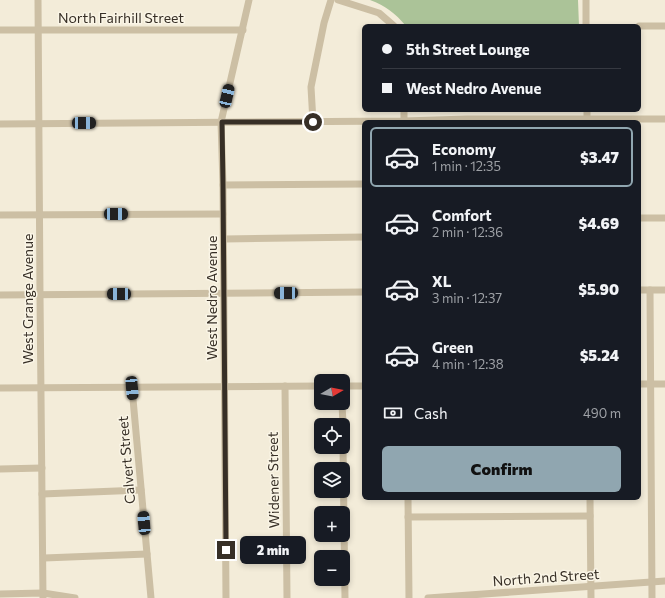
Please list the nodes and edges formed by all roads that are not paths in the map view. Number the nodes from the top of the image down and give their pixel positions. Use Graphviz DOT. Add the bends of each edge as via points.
graph roads {
  1 [pos="38,0"];
  2 [pos="249,0"];
  3 [pos="331,0"];
  4 [pos="338,0"];
  5 [pos="586,0"];
  6 [pos="392,24"];
  7 [pos="586,24"];
  8 [pos="641,26"];
  9 [pos="665,26"];
  10 [pos="0,30"];
  11 [pos="38,30"];
  12 [pos="243,30"];
  13 [pos="665,119"];
  14 [pos="626,120"];
  15 [pos="222,122"];
  16 [pos="313,122"];
  17 [pos="362,122"];
  18 [pos="0,124"];
  19 [pos="39,124"];
  20 [pos="362,184"];
  21 [pos="223,185"];
  22 [pos="223,214"];
  23 [pos="0,215"];
  24 [pos="40,215"];
  25 [pos="641,218"];
  26 [pos="665,218"];
  27 [pos="362,237"];
  28 [pos="224,239"];
  29 [pos="641,290"];
  30 [pos="650,290"];
  31 [pos="665,290"];
  32 [pos="362,292"];
  33 [pos="224,294"];
  34 [pos="0,295"];
  35 [pos="40,295"];
  36 [pos="641,384"];
  37 [pos="651,384"];
  38 [pos="665,384"];
  39 [pos="285,386"];
  40 [pos="314,386"];
  41 [pos="350,386"];
  42 [pos="362,386"];
  43 [pos="224,387"];
  44 [pos="0,388"];
  45 [pos="132,388"];
  46 [pos="41,389"];
  47 [pos="343,454"];
  48 [pos="42,468"];
  49 [pos="0,469"];
  50 [pos="142,490"];
  51 [pos="42,494"];
  52 [pos="408,500"];
  53 [pos="590,500"];
  54 [pos="590,516"];
  55 [pos="408,517"];
  56 [pos="147,554"];
  57 [pos="44,558"];
  58 [pos="665,581"];
  59 [pos="652,582"];
  60 [pos="591,587"];
  61 [pos="0,594"];
  62 [pos="528,594"];
  63 [pos="43,595"];
  64 [pos="471,596"];
  65 [pos="75,598"];
  66 [pos="151,598"];
  67 [pos="226,598"];
  68 [pos="287,598"];
  69 [pos="345,598"];
  70 [pos="409,598"];
  71 [pos="428,598"];
  72 [pos="591,598"];
  73 [pos="652,598"];
  1 -- 11 [label="street, West Grange Avenue"];
  2 -- 12 [label="street, West Nedro Avenue"];
  3 -- 16 [label="street" via="311,86"];
  4 -- 6 [label="street" via="379,13"];
  5 -- 7 [label="street"];
  8 -- 9 [label="street"];
  10 -- 11 [label="street, North Fairhill Street"];
  11 -- 12 [label="street, North Fairhill Street"];
  11 -- 19 [label="street, West Grange Avenue"];
  12 -- 15 [label="street, West Nedro Avenue"];
  13 -- 14 [label="street"];
  15 -- 16 [label="street"];
  15 -- 19 [label="street"];
  15 -- 21 [label="street, West Nedro Avenue"];
  16 -- 17 [label="street"];
  18 -- 19 [label="street"];
  19 -- 24 [label="street, West Grange Avenue"];
  20 -- 21 [label="street"];
  21 -- 22 [label="street, West Nedro Avenue"];
  22 -- 24 [label="street"];
  22 -- 28 [label="street, West Nedro Avenue"];
  23 -- 24 [label="street"];
  24 -- 35 [label="street, West Grange Avenue"];
  25 -- 26 [label="street"];
  27 -- 28 [label="street"];
  28 -- 33 [label="street, West Nedro Avenue"];
  29 -- 30 [label="street"];
  30 -- 31 [label="street"];
  30 -- 37 [label="street"];
  32 -- 33 [label="street"];
  33 -- 35 [label="street"];
  33 -- 43 [label="street, West Nedro Avenue"];
  34 -- 35 [label="street"];
  35 -- 46 [label="street, West Grange Avenue"];
  36 -- 37 [label="street"];
  37 -- 38 [label="street"];
  37 -- 59 [label="street"];
  39 -- 40 [label="street"];
  39 -- 43 [label="street"];
  39 -- 68 [label="street, Widener Street"];
  41 -- 42 [label="street"];
  43 -- 45 [label="street"];
  43 -- 67 [label="street, West Nedro Avenue"];
  44 -- 46 [label="street"];
  45 -- 46 [label="street"];
  45 -- 50 [label="street, Calvert Street"];
  46 -- 48 [label="street, West Grange Avenue"];
  47 -- 69 [label="street"];
  48 -- 49 [label="street"];
  48 -- 51 [label="street, West Grange Avenue"];
  50 -- 51 [label="street"];
  50 -- 56 [label="street, Calvert Street"];
  51 -- 57 [label="street, West Grange Avenue"];
  52 -- 55 [label="street"];
  53 -- 54 [label="street"];
  54 -- 55 [label="street"];
  54 -- 60 [label="street"];
  55 -- 70 [label="street"];
  56 -- 57 [label="street"];
  56 -- 66 [label="street, Calvert Street"];
  57 -- 63 [label="street, West Grange Avenue"];
  58 -- 59 [label="street, North 2nd Street"];
  59 -- 60 [label="street, North 2nd Street"];
  59 -- 73 [label="street"];
  60 -- 62 [label="street, North 2nd Street"];
  60 -- 72 [label="street"];
  61 -- 63 [label="street"];
  62 -- 64 [label="street, North 2nd Street"];
  63 -- 65 [label="street"];
  64 -- 71 [label="street, North 2nd Street"];
}
